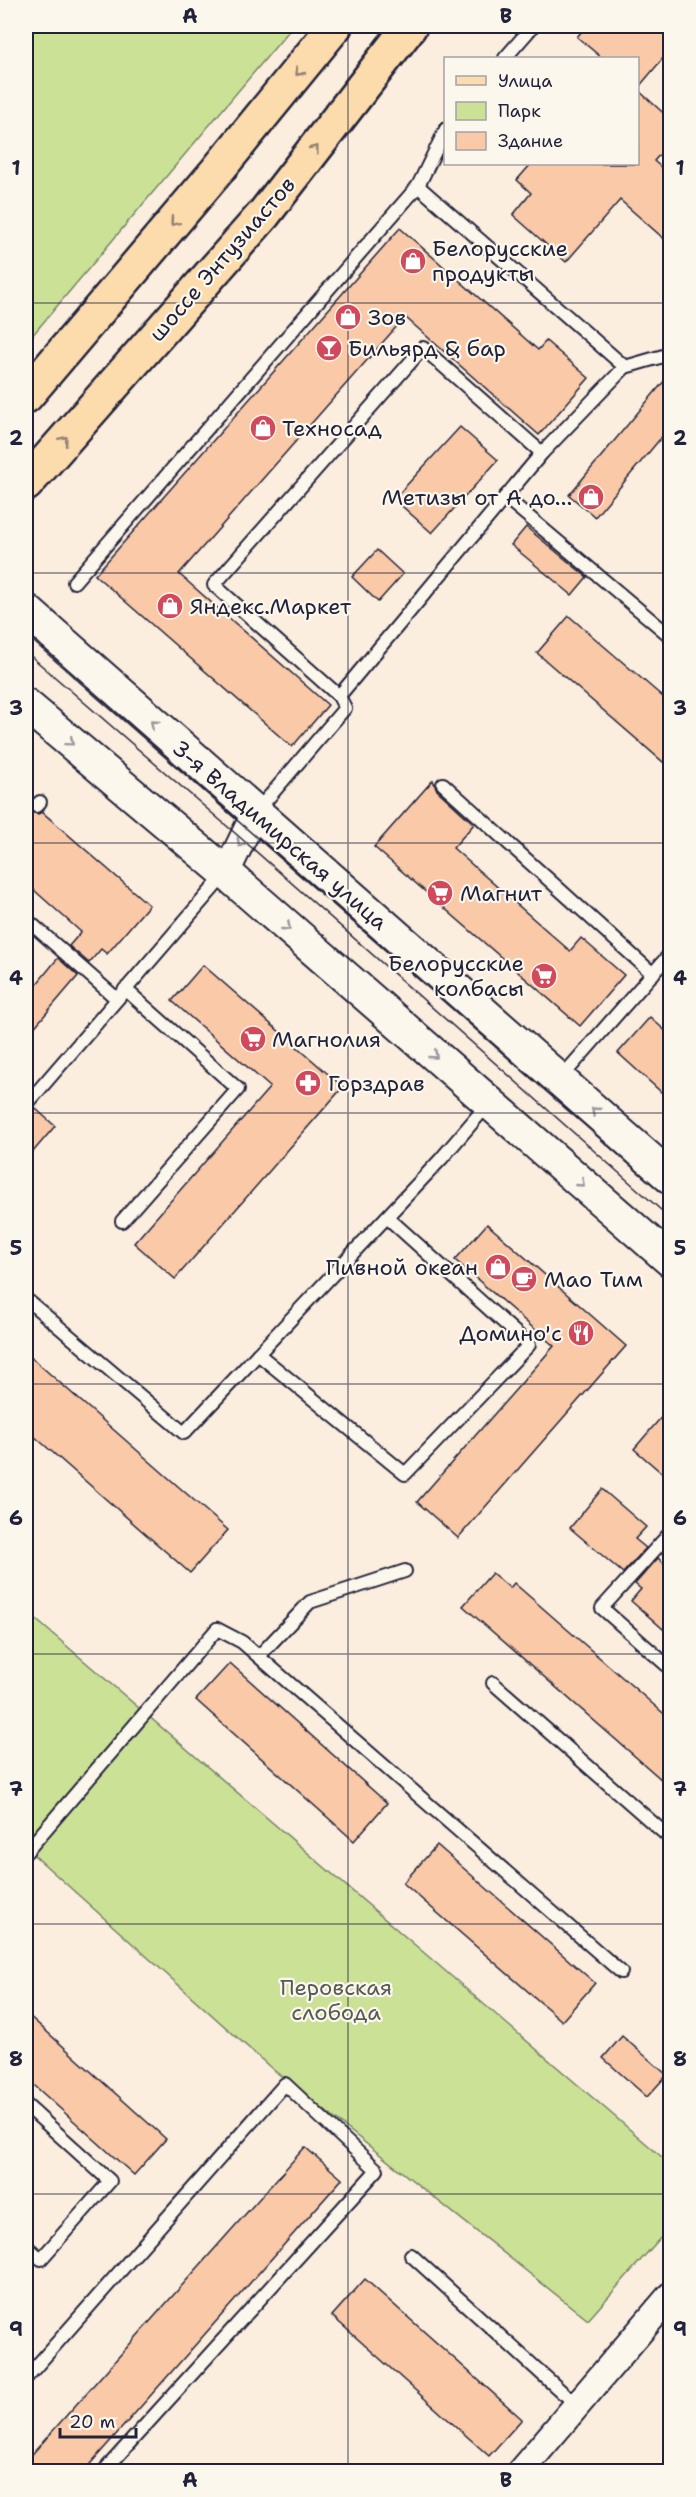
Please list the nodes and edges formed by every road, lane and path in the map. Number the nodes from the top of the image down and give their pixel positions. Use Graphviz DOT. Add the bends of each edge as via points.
graph roads {
  1 [pos="335,26"];
  2 [pos="410,26"];
  3 [pos="533,26"];
  4 [pos="506,57"];
  5 [pos="444,133"];
  6 [pos="418,186"];
  7 [pos="670,354"];
  8 [pos="625,368"];
  9 [pos="26,396"];
  10 [pos="542,453"];
  11 [pos="26,484"];
  12 [pos="505,497"];
  13 [pos="74,582"];
  14 [pos="26,610"];
  15 [pos="670,636"];
  16 [pos="339,696"];
  17 [pos="26,705"];
  18 [pos="443,784"];
  19 [pos="255,813"];
  20 [pos="226,873"];
  21 [pos="26,919"];
  22 [pos="670,954"];
  23 [pos="653,974"];
  24 [pos="125,989"];
  25 [pos="117,999"];
  26 [pos="560,1081"];
  27 [pos="489,1103"];
  28 [pos="26,1105"];
  29 [pos="670,1177"];
  30 [pos="387,1217"];
  31 [pos="122,1221"];
  32 [pos="670,1260"];
  33 [pos="26,1299"];
  34 [pos="258,1354"];
  35 [pos="670,1533"];
  36 [pos="405,1571"];
  37 [pos="259,1656"];
  38 [pos="670,1668"];
  39 [pos="493,1683"];
  40 [pos="670,1838"];
  41 [pos="26,1852"];
  42 [pos="621,1972"];
  43 [pos="26,2105"];
  44 [pos="26,2246"];
  45 [pos="411,2255"];
  46 [pos="670,2296"];
  47 [pos="26,2378"];
  48 [pos="578,2404"];
  49 [pos="530,2468"];
  50 [pos="104,2472"];
  1 -- 9 [label="main road, one-way"];
  11 -- 2 [label="main road, шоссе Энтузиастов, one-way" via="264,214"];
  3 -- 4 [label="lane"];
  5 -- 6 [label="lane"];
  6 -- 8 [label="lane"];
  6 -- 13 [label="lane"];
  7 -- 8 [label="lane"];
  8 -- 10 [label="lane"];
  10 -- 12 [label="lane"];
  10 -- 16 [label="lane" via="423,348 214,585"];
  12 -- 15 [label="lane"];
  12 -- 16 [label="lane"];
  19 -- 14 [label="street, 3-я Владимирская улица, one-way"];
  16 -- 19 [label="lane" via="345,708"];
  17 -- 20 [label="street, one-way"];
  18 -- 23 [label="lane"];
  19 -- 20 [label="street, one-way"];
  19 -- 26 [label="street, 3-я Владимирская улица"];
  20 -- 24 [label="lane"];
  20 -- 27 [label="street, one-way"];
  21 -- 25 [label="lane"];
  22 -- 23 [label="lane"];
  23 -- 26 [label="lane"];
  24 -- 25 [label="lane"];
  24 -- 31 [label="lane" via="238,1089"];
  25 -- 28 [label="lane"];
  29 -- 26 [label="street, 3-я Владимирская улица, one-way"];
  27 -- 30 [label="lane"];
  27 -- 32 [label="street, one-way"];
  30 -- 34 [label="lane"];
  30 -- 34 [label="lane" via="529,1345 405,1474"];
  33 -- 34 [label="lane" via="184,1433"];
  35 -- 38 [label="lane" via="602,1608"];
  36 -- 37 [label="lane" via="309,1602"];
  37 -- 41 [label="lane" via="217,1629"];
  37 -- 42 [label="lane"];
  39 -- 40 [label="lane"];
  43 -- 44 [label="lane" via="110,2181 41,2259"];
  45 -- 48 [label="lane"];
  46 -- 48 [label="street"];
  47 -- 50 [label="lane" via="285,2084 377,2170"];
  48 -- 49 [label="street"];
}
